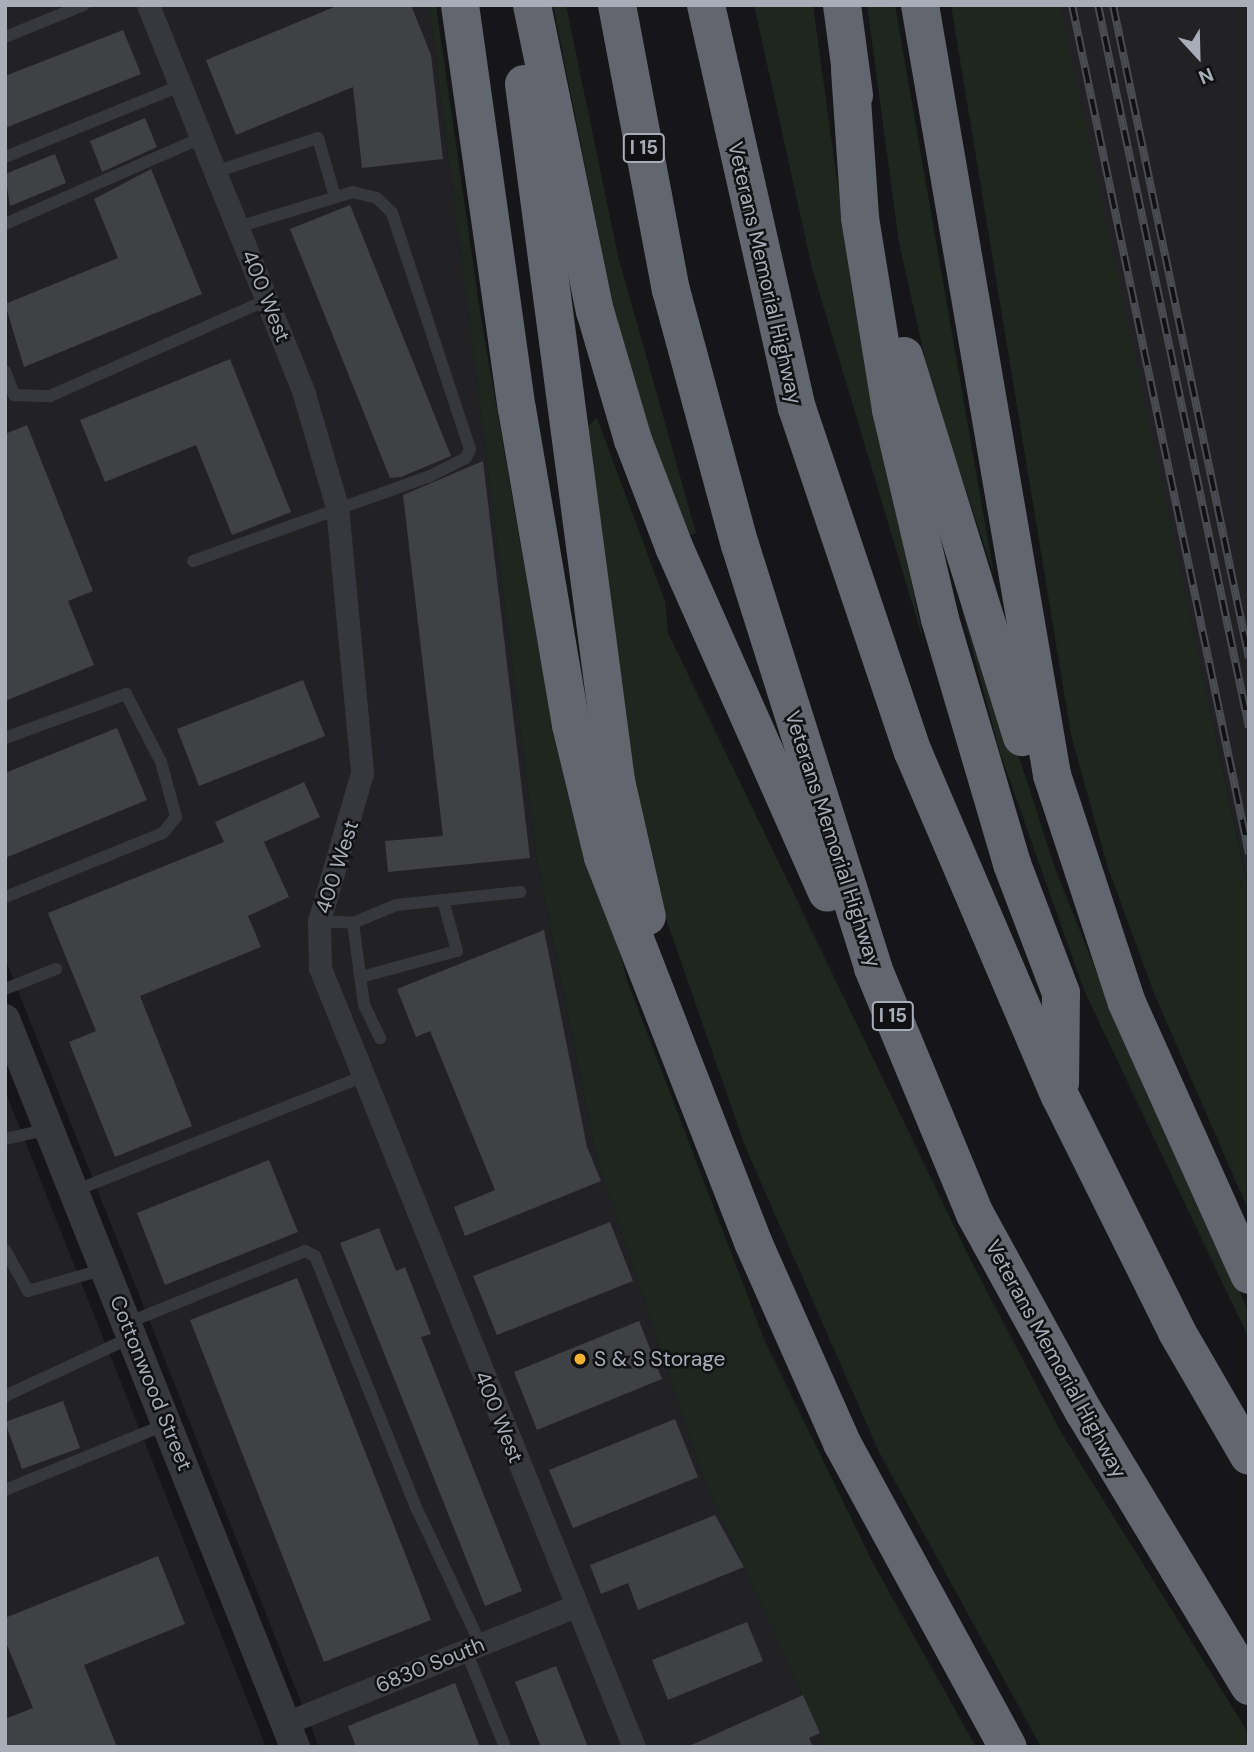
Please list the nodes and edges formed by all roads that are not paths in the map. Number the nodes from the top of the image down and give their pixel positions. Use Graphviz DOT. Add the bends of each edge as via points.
graph roads {
  1 [pos="84,5"];
  2 [pos="148,5"];
  3 [pos="460,5"];
  4 [pos="513,5"];
  5 [pos="532,5"];
  6 [pos="617,5"];
  7 [pos="706,5"];
  8 [pos="842,5"];
  9 [pos="920,5"];
  10 [pos="5,37"];
  11 [pos="850,71"];
  12 [pos="180,86"];
  13 [pos="201,138"];
  14 [pos="5,157"];
  15 [pos="215,172"];
  16 [pos="335,197"];
  17 [pos="5,224"];
  18 [pos="238,228"];
  19 [pos="267,300"];
  20 [pos="5,371"];
  21 [pos="337,507"];
  22 [pos="193,561"];
  23 [pos="5,738"];
  24 [pos="520,892"];
  25 [pos="5,897"];
  26 [pos="443,900"];
  27 [pos="319,921"];
  28 [pos="354,923"];
  29 [pos="1099,930"];
  30 [pos="56,969"];
  31 [pos="361,977"];
  32 [pos="5,989"];
  33 [pos="5,1019"];
  34 [pos="380,1038"];
  35 [pos="684,1068"];
  36 [pos="362,1077"];
  37 [pos="1060,1096"];
  38 [pos="49,1129"];
  39 [pos="5,1139"];
  40 [pos="74,1191"];
  41 [pos="975,1214"];
  42 [pos="5,1251"];
  43 [pos="106,1269"];
  44 [pos="1249,1275"];
  45 [pos="130,1330"];
  46 [pos="5,1396"];
  47 [pos="168,1424"];
  48 [pos="1249,1456"];
  49 [pos="5,1490"];
  50 [pos="575,1606"];
  51 [pos="473,1648"];
  52 [pos="1249,1686"];
  53 [pos="290,1735"];
  54 [pos="505,1747"];
  55 [pos="634,1747"];
  56 [pos="1008,1747"];
  1 -- 10 [label="lane"];
  2 -- 12 [label="street, 400 West"];
  3 -- 35 [label="highway" via="517,409 571,725 603,857"];
  4 -- 35 [label="highway" via="616,781"];
  5 -- 41 [label="highway" via="595,311 633,440 761,748"];
  6 -- 41 [label="highway, Veterans Memorial Highway / I 15" via="671,290 740,545 873,968"];
  7 -- 37 [label="highway, Veterans Memorial Highway" via="797,408 913,752"];
  8 -- 11 [label="highway"];
  9 -- 29 [label="highway" via="1036,701"];
  11 -- 29 [label="highway" via="893,309 924,428 1032,766"];
  11 -- 37 [label="highway" via="860,218 891,410 948,645 1012,864 1061,993"];
  12 -- 13 [label="street, 400 West"];
  12 -- 14 [label="lane"];
  13 -- 15 [label="street, 400 West"];
  13 -- 17 [label="lane"];
  15 -- 16 [label="lane" via="318,138"];
  15 -- 18 [label="street, 400 West"];
  16 -- 18 [label="lane"];
  16 -- 21 [label="lane" via="368,191 392,214 470,449 466,458 428,477"];
  18 -- 19 [label="street, 400 West"];
  19 -- 20 [label="lane" via="50,396 14,395"];
  19 -- 21 [label="street, 400 West" via="322,443"];
  21 -- 22 [label="lane"];
  21 -- 27 [label="street, 400 West" via="362,773"];
  23 -- 25 [label="lane" via="126,694 175,806 171,827 157,836"];
  24 -- 26 [label="lane"];
  26 -- 28 [label="lane" via="396,905"];
  26 -- 31 [label="lane" via="457,951"];
  27 -- 28 [label="lane"];
  27 -- 36 [label="street, 400 West" via="320,968"];
  28 -- 31 [label="lane"];
  29 -- 44 [label="highway"];
  30 -- 32 [label="lane"];
  31 -- 34 [label="lane"];
  33 -- 38 [label="street, Cottonwood Street"];
  35 -- 56 [label="highway" via="842,1443"];
  36 -- 40 [label="lane"];
  36 -- 50 [label="street, 400 West"];
  37 -- 48 [label="highway, Veterans Memorial Highway" via="1177,1332"];
  38 -- 39 [label="lane"];
  38 -- 40 [label="street, Cottonwood Street"];
  40 -- 43 [label="street, Cottonwood Street"];
  41 -- 52 [label="highway, Veterans Memorial Highway / I 15" via="1084,1412"];
  42 -- 43 [label="lane" via="28,1291"];
  43 -- 45 [label="street, Cottonwood Street"];
  45 -- 46 [label="lane"];
  45 -- 47 [label="street, Cottonwood Street"];
  45 -- 51 [label="lane" via="305,1251 315,1256"];
  47 -- 49 [label="lane"];
  47 -- 53 [label="street, Cottonwood Street"];
  50 -- 51 [label="street, 6830 South"];
  50 -- 55 [label="street, 400 West"];
  51 -- 53 [label="street, 6830 South"];
  51 -- 54 [label="lane"];
}
